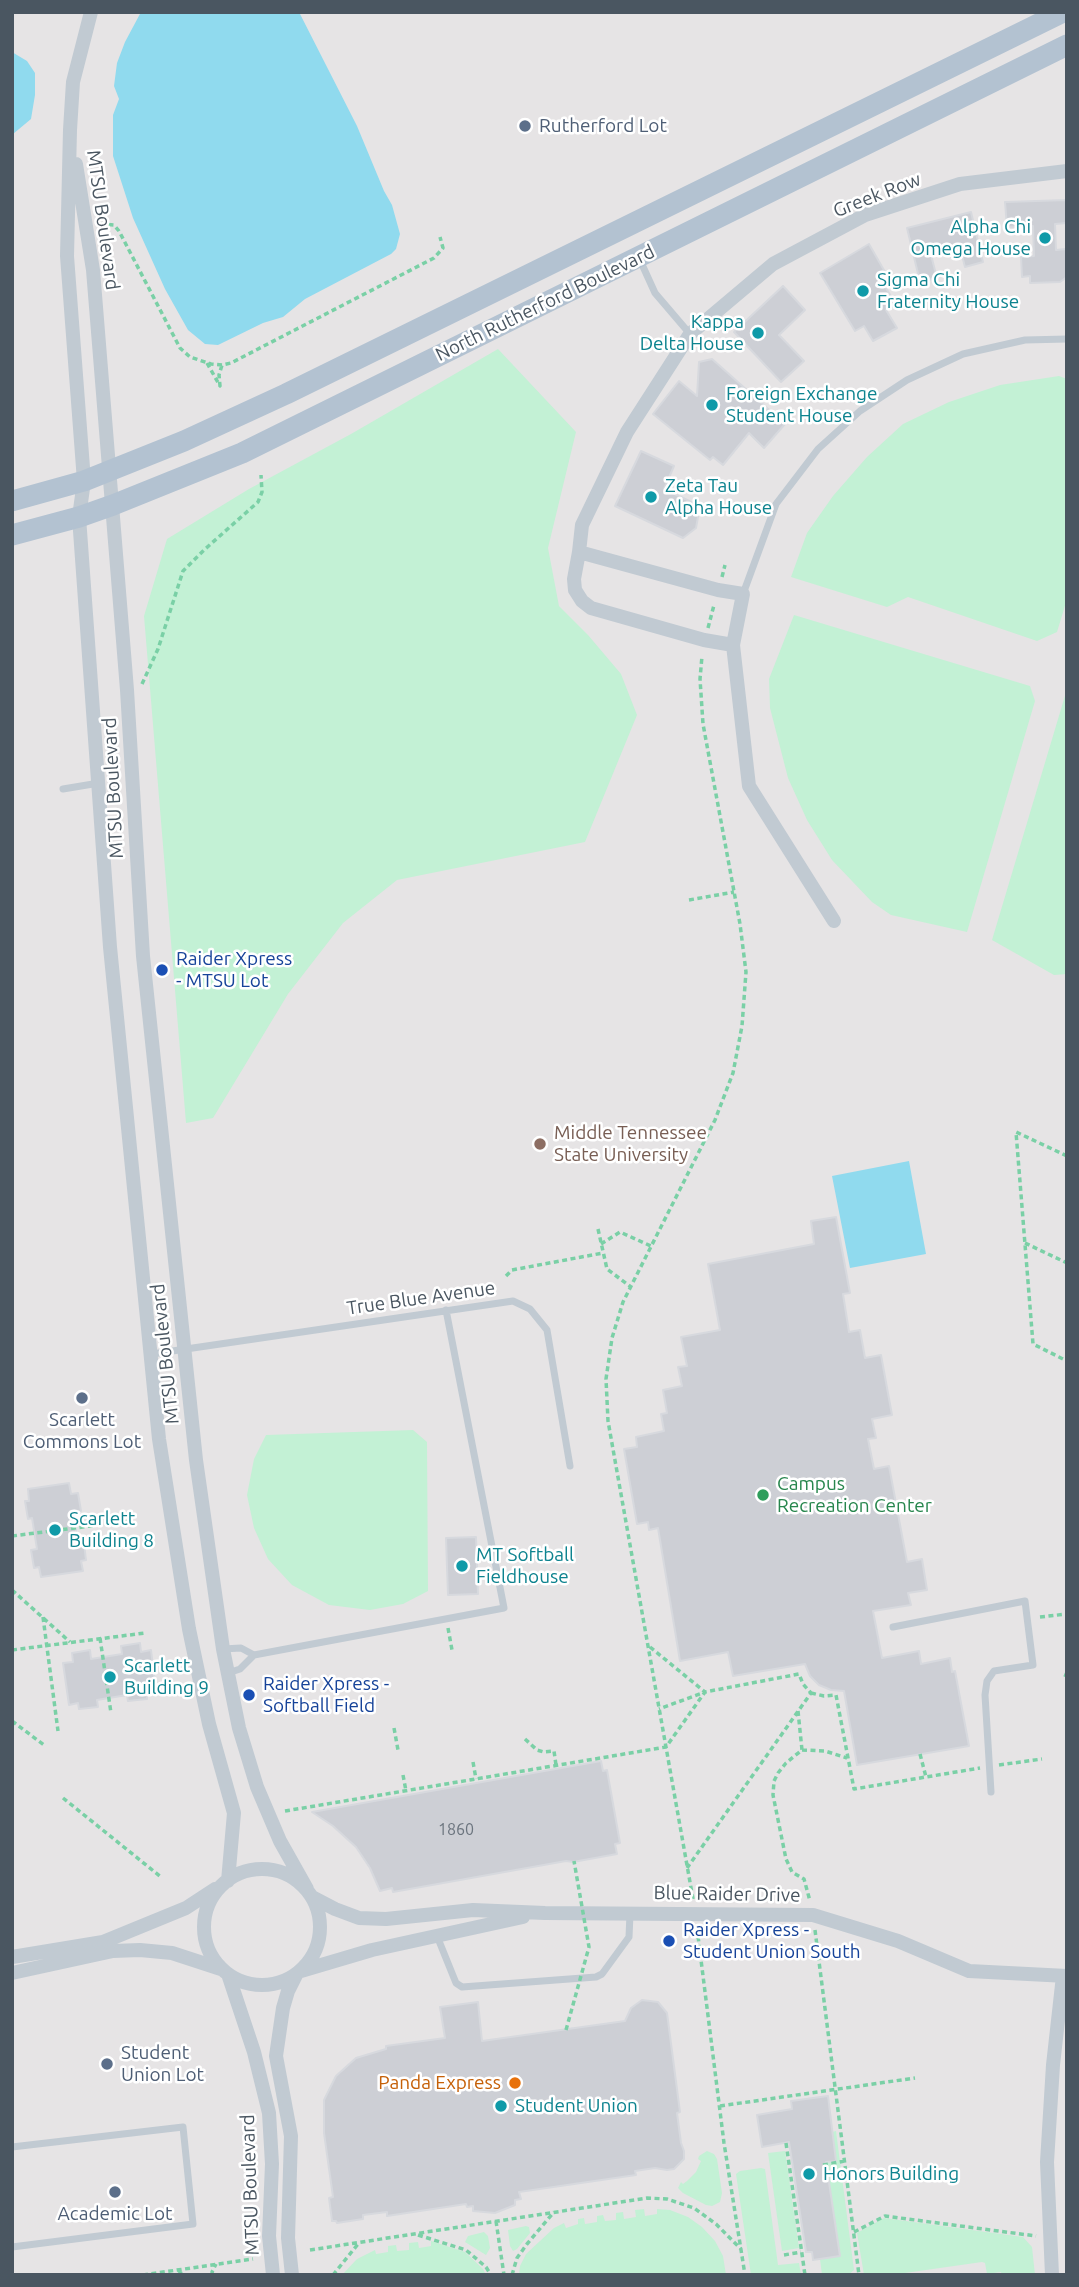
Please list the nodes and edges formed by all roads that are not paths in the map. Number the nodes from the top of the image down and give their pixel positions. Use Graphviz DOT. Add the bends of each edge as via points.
graph roads {
  1 [pos="91,12"];
  2 [pos="1063,12"];
  3 [pos="1067,45"];
  4 [pos="70,130"];
  5 [pos="1067,171"];
  6 [pos="638,257"];
  7 [pos="690,334"];
  8 [pos="1067,339"];
  9 [pos="110,471"];
  10 [pos="84,481"];
  11 [pos="12,501"];
  12 [pos="113,505"];
  13 [pos="79,517"];
  14 [pos="12,535"];
  15 [pos="579,552"];
  16 [pos="743,594"];
  17 [pos="733,645"];
  18 [pos="99,783"];
  19 [pos="63,789"];
  20 [pos="834,921"];
  21 [pos="446,1310"];
  22 [pos="184,1349"];
  23 [pos="152,1354"];
  24 [pos="570,1465"];
  25 [pos="893,1627"];
  26 [pos="223,1649"];
  27 [pos="254,1655"];
  28 [pos="228,1673"];
  29 [pos="991,1792"];
  30 [pos="224,1884"];
  31 [pos="309,1893"];
  32 [pos="631,1912"];
  33 [pos="545,1913"];
  34 [pos="437,1935"];
  35 [pos="12,1957"];
  36 [pos="225,1972"];
  37 [pos="299,1972"];
  38 [pos="12,1973"];
  39 [pos="1065,1976"];
  40 [pos="12,2147"];
  41 [pos="12,2247"];
  42 [pos="273,2275"];
  43 [pos="292,2275"];
  44 [pos="1052,2275"];
  1 -- 4 [label="street" via="73,82"];
  2 -- 9 [label="main road, North Rutherford Boulevard" via="286,394"];
  3 -- 6 [label="main road, North Rutherford Boulevard"];
  4 -- 9 [label="street, MTSU Boulevard" via="93,270"];
  4 -- 10 [label="street, MTSU Boulevard" via="67,256"];
  5 -- 7 [label="street, Greek Row" via="960,184 865,215 773,264"];
  6 -- 7 [label="lane" via="655,293"];
  6 -- 12 [label="main road, North Rutherford Boulevard" via="242,453"];
  7 -- 15 [label="street, Greek Row" via="627,432 582,525"];
  8 -- 16 [label="lane" via="1025,340 963,354 907,380 860,411 818,449 776,504"];
  9 -- 10 [label="main road, North Rutherford Boulevard"];
  9 -- 12 [label="street, MTSU Boulevard"];
  10 -- 11 [label="main road, North Rutherford Boulevard"];
  10 -- 13 [label="street, MTSU Boulevard"];
  12 -- 13 [label="main road, North Rutherford Boulevard"];
  12 -- 22 [label="street, MTSU Boulevard" via="143,956"];
  13 -- 14 [label="main road, North Rutherford Boulevard"];
  13 -- 18 [label="street, MTSU Boulevard"];
  15 -- 16 [label="street"];
  15 -- 17 [label="street, Greek Row" via="575,590 591,608"];
  16 -- 17 [label="street"];
  17 -- 20 [label="street" via="749,786"];
  18 -- 19 [label="lane"];
  18 -- 23 [label="street, MTSU Boulevard" via="110,947"];
  21 -- 22 [label="lane, True Blue Avenue"];
  21 -- 24 [label="lane, True Blue Avenue" via="513,1301 530,1309 547,1331"];
  21 -- 27 [label="lane" via="504,1608"];
  22 -- 23 [label="lane, True Blue Avenue"];
  22 -- 26 [label="street, MTSU Boulevard"];
  23 -- 30 [label="street, MTSU Boulevard" via="159,1439 189,1629 208,1724 234,1813"];
  25 -- 29 [label="lane" via="1025,1601 1033,1665 994,1671 987,1681"];
  26 -- 27 [label="lane" via="241,1648"];
  26 -- 28 [label="street, MTSU Boulevard"];
  27 -- 28 [label="lane" via="240,1669"];
  28 -- 31 [label="street, MTSU Boulevard" via="257,1787 279,1841"];
  30 -- 31 [label="street" via="254,1869 273,1870 291,1876"];
  30 -- 35 [label="street" via="186,1908 103,1942"];
  30 -- 36 [label="street" via="209,1902 204,1937 210,1955"];
  31 -- 33 [label="street, Blue Raider Drive" via="359,1918 473,1910"];
  31 -- 37 [label="street" via="320,1930 312,1957"];
  32 -- 33 [label="street, Blue Raider Drive"];
  32 -- 34 [label="lane" via="629,1937 596,1976 462,1987 456,1983"];
  32 -- 39 [label="street, Blue Raider Drive" via="813,1915 898,1941 969,1971"];
  33 -- 34 [label="street, Blue Raider Drive"];
  34 -- 37 [label="street, Blue Raider Drive"];
  36 -- 37 [label="street" via="252,1985 270,1985"];
  36 -- 38 [label="street" via="172,1954 141,1950 113,1951"];
  36 -- 42 [label="street, MTSU Boulevard" via="254,2052 269,2113"];
  37 -- 43 [label="street, MTSU Boulevard" via="283,2008 276,2056 291,2136 288,2238"];
  39 -- 44 [label="street" via="1047,2151"];
  40 -- 41 [label="lane" via="183,2127 193,2224"];
}
